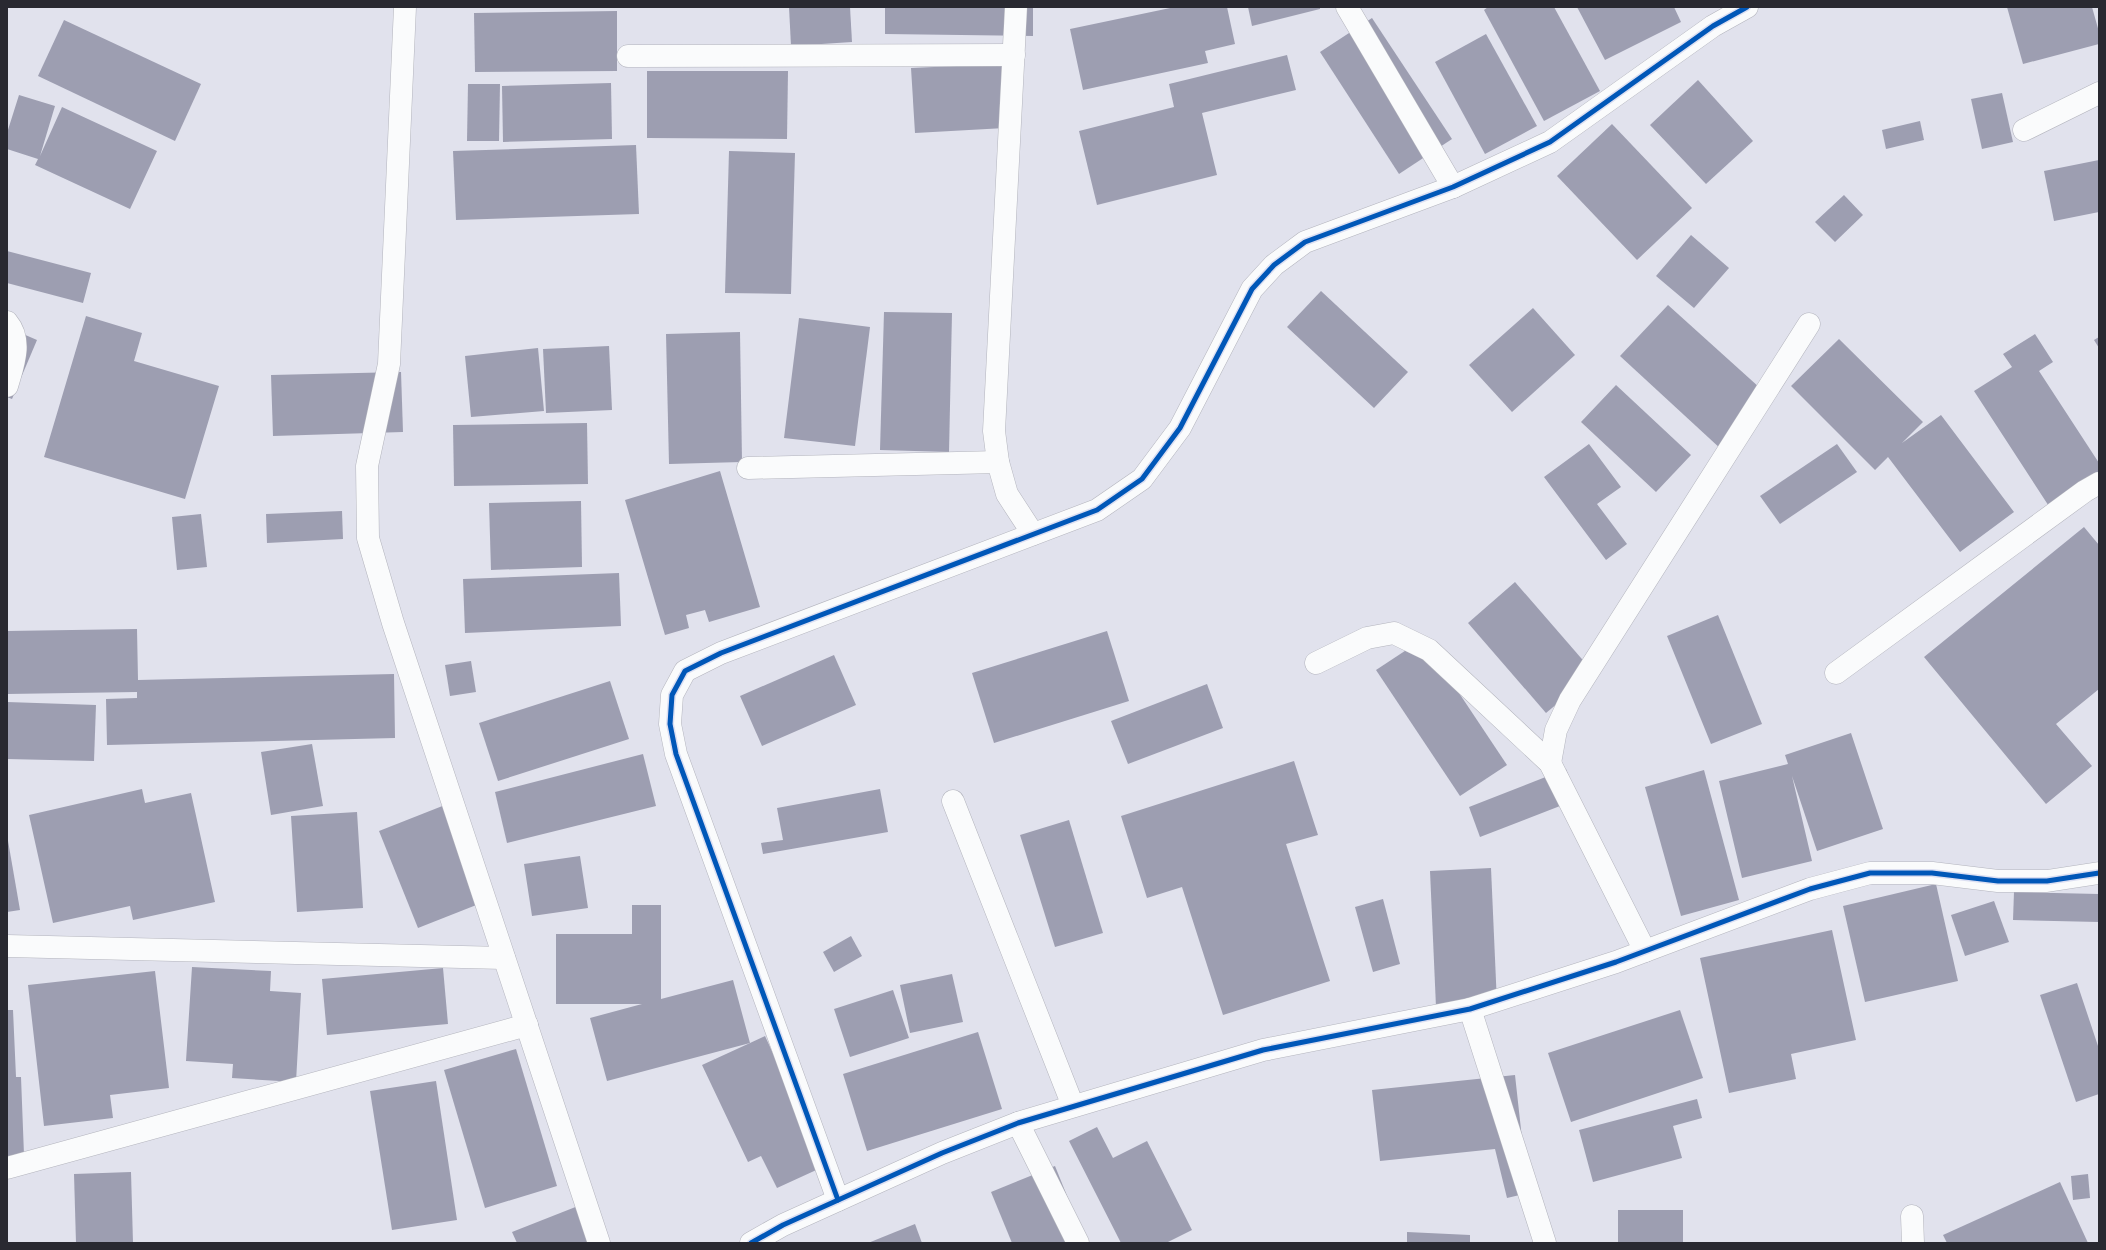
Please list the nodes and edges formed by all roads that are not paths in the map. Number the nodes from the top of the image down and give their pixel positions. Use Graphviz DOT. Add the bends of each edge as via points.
graph roads {
  1 [pos="405,7"];
  2 [pos="1016,7"];
  3 [pos="1347,7"];
  4 [pos="1747,7"];
  5 [pos="1014,55"];
  6 [pos="628,56"];
  7 [pos="2099,93"];
  8 [pos="2024,130"];
  9 [pos="1453,187"];
  10 [pos="7,322"];
  11 [pos="1809,324"];
  12 [pos="7,386"];
  13 [pos="998,462"];
  14 [pos="748,468"];
  15 [pos="2099,483"];
  16 [pos="1033,534"];
  17 [pos="1316,663"];
  18 [pos="1836,673"];
  19 [pos="1550,763"];
  20 [pos="953,801"];
  21 [pos="2099,873"];
  22 [pos="7,946"];
  23 [pos="1645,951"];
  24 [pos="504,958"];
  25 [pos="1470,1009"];
  26 [pos="527,1025"];
  27 [pos="1074,1106"];
  28 [pos="1018,1123"];
  29 [pos="7,1168"];
  30 [pos="838,1200"];
  31 [pos="1912,1216"];
  32 [pos="599,1243"];
  33 [pos="751,1243"];
  34 [pos="1078,1243"];
  35 [pos="1545,1243"];
  36 [pos="1913,1243"];
  1 -- 24 [label="street" via="388,364 367,466 368,538 393,623"];
  2 -- 5 [label="street"];
  3 -- 9 [label="street"];
  4 -- 9 [label="street" via="1713,26 1550,142"];
  5 -- 6 [label="street"];
  5 -- 13 [label="street" via="994,431"];
  7 -- 8 [label="street"];
  9 -- 16 [label="street" via="1305,242 1274,265 1252,289 1180,428 1142,479 1097,510"];
  10 -- 12 [label="street" via="13,329 17,349"];
  11 -- 19 [label="street" via="1570,700 1556,730"];
  13 -- 14 [label="street"];
  13 -- 16 [label="street" via="1008,494"];
  15 -- 18 [label="street"];
  16 -- 30 [label="street" via="721,653 684,671 672,695 670,724 676,754"];
  17 -- 19 [label="street" via="1367,638 1394,633 1429,650"];
  19 -- 23 [label="street"];
  20 -- 27 [label="street"];
  21 -- 23 [label="street" via="2047,882 1998,881 1932,874 1870,873 1810,889"];
  22 -- 24 [label="street"];
  23 -- 25 [label="street"];
  24 -- 26 [label="street"];
  25 -- 27 [label="street" via="1263,1050"];
  25 -- 35 [label="street"];
  26 -- 29 [label="street"];
  26 -- 32 [label="street"];
  27 -- 28 [label="street"];
  28 -- 30 [label="street" via="942,1153"];
  28 -- 34 [label="street"];
  30 -- 33 [label="street"];
  31 -- 36 [label="street"];
}
